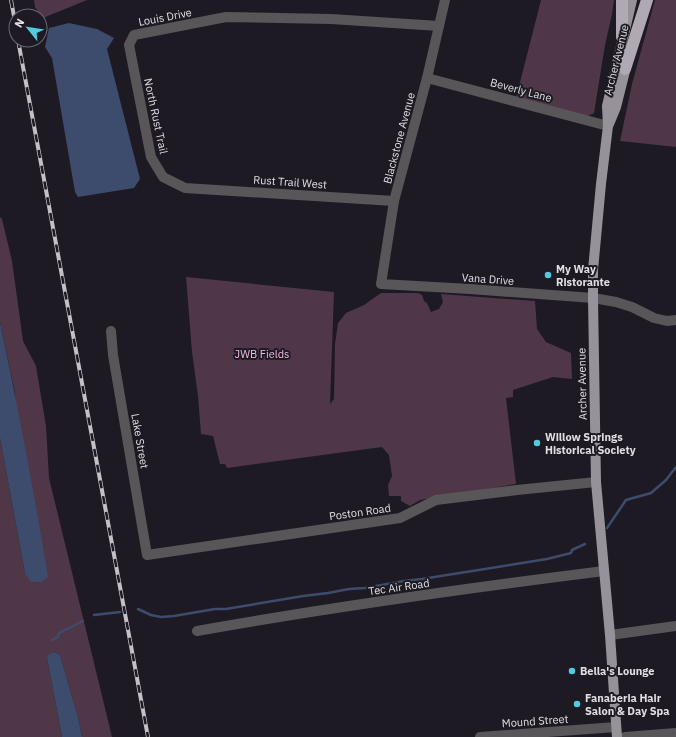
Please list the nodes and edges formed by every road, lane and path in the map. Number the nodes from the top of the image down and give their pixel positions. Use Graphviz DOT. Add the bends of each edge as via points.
graph roads {
  1 [pos="445,0"];
  2 [pos="622,0"];
  3 [pos="632,0"];
  4 [pos="644,0"];
  5 [pos="647,0"];
  6 [pos="439,26"];
  7 [pos="134,35"];
  8 [pos="622,37"];
  9 [pos="625,69"];
  10 [pos="428,78"];
  11 [pos="608,126"];
  12 [pos="185,188"];
  13 [pos="394,201"];
  14 [pos="381,284"];
  15 [pos="593,298"];
  16 [pos="676,320"];
  17 [pos="111,330"];
  18 [pos="596,482"];
  19 [pos="148,554"];
  20 [pos="604,571"];
  21 [pos="676,626"];
  22 [pos="197,631"];
  23 [pos="610,635"];
  24 [pos="616,732"];
  25 [pos="676,732"];
  26 [pos="480,737"];
  27 [pos="625,737"];
  1 -- 6 [label="street, Blackstone Avenue"];
  2 -- 8 [label="highway"];
  3 -- 8 [label="main road, Archer Avenue"];
  4 -- 9 [label="main road, Archer Avenue"];
  5 -- 9 [label="highway"];
  6 -- 7 [label="street, Louis Drive" via="330,19 226,17"];
  6 -- 10 [label="street, Blackstone Avenue"];
  7 -- 12 [label="street, North Rust Trail" via="129,45 151,157 163,177"];
  8 -- 11 [label="main road, Archer Avenue" via="607,106"];
  9 -- 11 [label="main road, Archer Avenue" via="616,108"];
  10 -- 11 [label="street, Beverly Lane"];
  10 -- 13 [label="street, Blackstone Avenue"];
  11 -- 15 [label="main road, Archer Avenue" via="593,270"];
  12 -- 13 [label="street, Rust Trail West"];
  13 -- 14 [label="street, Blackstone Avenue"];
  14 -- 15 [label="street, Vana Drive"];
  15 -- 16 [label="street, Vana Drive" via="632,307 654,318"];
  15 -- 18 [label="main road, Archer Avenue"];
  17 -- 19 [label="street, Lake Street" via="113,355"];
  18 -- 19 [label="street, Poston Road" via="436,500 400,518"];
  18 -- 20 [label="main road, Archer Avenue"];
  20 -- 22 [label="street, Tec Air Road" via="412,597"];
  20 -- 23 [label="main road, Archer Avenue"];
  21 -- 23 [label="street"];
  23 -- 24 [label="main road, Archer Avenue"];
  24 -- 26 [label="street, Mound Street"];
  25 -- 27 [label="street"];
}
